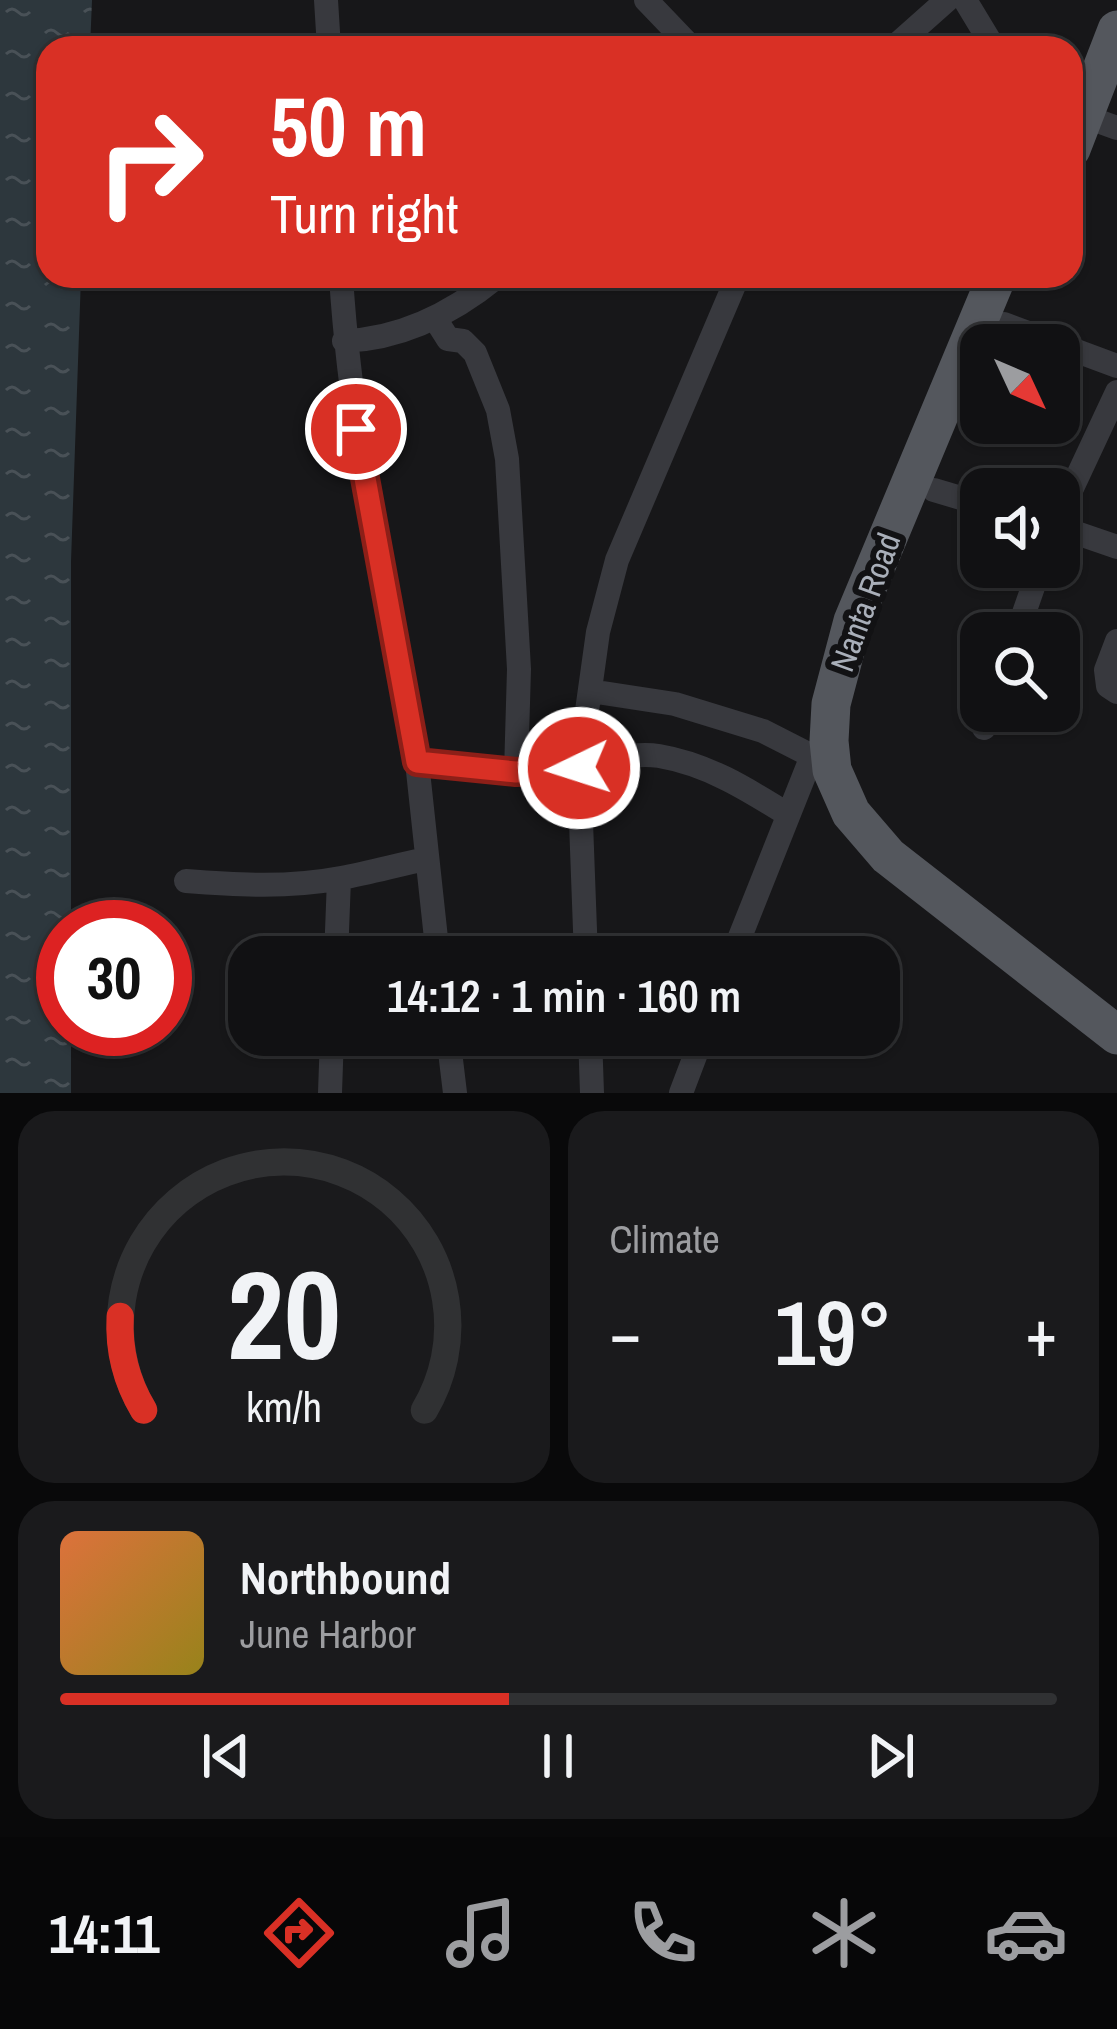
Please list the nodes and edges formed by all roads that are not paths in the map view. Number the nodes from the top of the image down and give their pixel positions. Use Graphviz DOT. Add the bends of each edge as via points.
graph roads {
  1 [pos="326,0"];
  2 [pos="646,0"];
  3 [pos="947,0"];
  4 [pos="965,0"];
  5 [pos="1105,0"];
  6 [pos="1117,30"];
  7 [pos="328,36"];
  8 [pos="681,36"];
  9 [pos="906,36"];
  10 [pos="987,36"];
  11 [pos="1086,121"];
  12 [pos="342,288"];
  13 [pos="483,288"];
  14 [pos="734,288"];
  15 [pos="992,288"];
  16 [pos="1017,288"];
  17 [pos="436,320"];
  18 [pos="1003,324"];
  19 [pos="344,341"];
  20 [pos="1080,356"];
  21 [pos="1117,366"];
  22 [pos="1117,392"];
  23 [pos="960,428"];
  24 [pos="1080,471"];
  25 [pos="934,490"];
  26 [pos="960,498"];
  27 [pos="1080,534"];
  28 [pos="1117,547"];
  29 [pos="1117,641"];
  30 [pos="590,691"];
  31 [pos="1117,692"];
  32 [pos="828,742"];
  33 [pos="417,762"];
  34 [pos="579,768"];
  35 [pos="516,772"];
  36 [pos="787,814"];
  37 [pos="426,859"];
  38 [pos="340,879"];
  39 [pos="186,881"];
  40 [pos="337,936"];
  41 [pos="435,936"];
  42 [pos="585,936"];
  43 [pos="740,936"];
  44 [pos="1117,1006"];
  45 [pos="1117,1035"];
  46 [pos="331,1056"];
  47 [pos="451,1056"];
  48 [pos="591,1056"];
  49 [pos="695,1056"];
  50 [pos="330,1093"];
  51 [pos="455,1093"];
  52 [pos="592,1093"];
  53 [pos="681,1093"];
  1 -- 7 [label="street"];
  2 -- 8 [label="street"];
  3 -- 9 [label="street"];
  4 -- 10 [label="street"];
  5 -- 11 [label="main road"];
  6 -- 11 [label="main road"];
  12 -- 19 [label="street"];
  13 -- 17 [label="street"];
  14 -- 30 [label="street" via="617,560"];
  15 -- 32 [label="main road, Nanta Road" via="853,621"];
  16 -- 18 [label="main road"];
  17 -- 19 [label="street"];
  17 -- 35 [label="street" via="448,339 475,353 507,459"];
  19 -- 33 [label="street"];
  20 -- 21 [label="street"];
  22 -- 24 [label="street"];
  23 -- 25 [label="main road, Nanta Road"];
  25 -- 26 [label="street"];
  25 -- 32 [label="main road, Nanta Road"];
  27 -- 28 [label="street"];
  29 -- 31 [label="street" via="1106,670"];
  30 -- 32 [label="street"];
  30 -- 34 [label="street"];
  32 -- 36 [label="street"];
  32 -- 44 [label="main road, Nanta Road" via="884,820"];
  32 -- 45 [label="main road, Nanta Road" via="851,813 888,856"];
  33 -- 35 [label="street"];
  33 -- 37 [label="street"];
  34 -- 35 [label="street"];
  34 -- 36 [label="street" via="659,756 703,767"];
  34 -- 42 [label="street"];
  36 -- 43 [label="street"];
  37 -- 38 [label="street"];
  37 -- 41 [label="street"];
  38 -- 39 [label="street"];
  38 -- 40 [label="street"];
  46 -- 50 [label="street"];
  47 -- 51 [label="street"];
  48 -- 52 [label="street"];
  49 -- 53 [label="street"];
}
